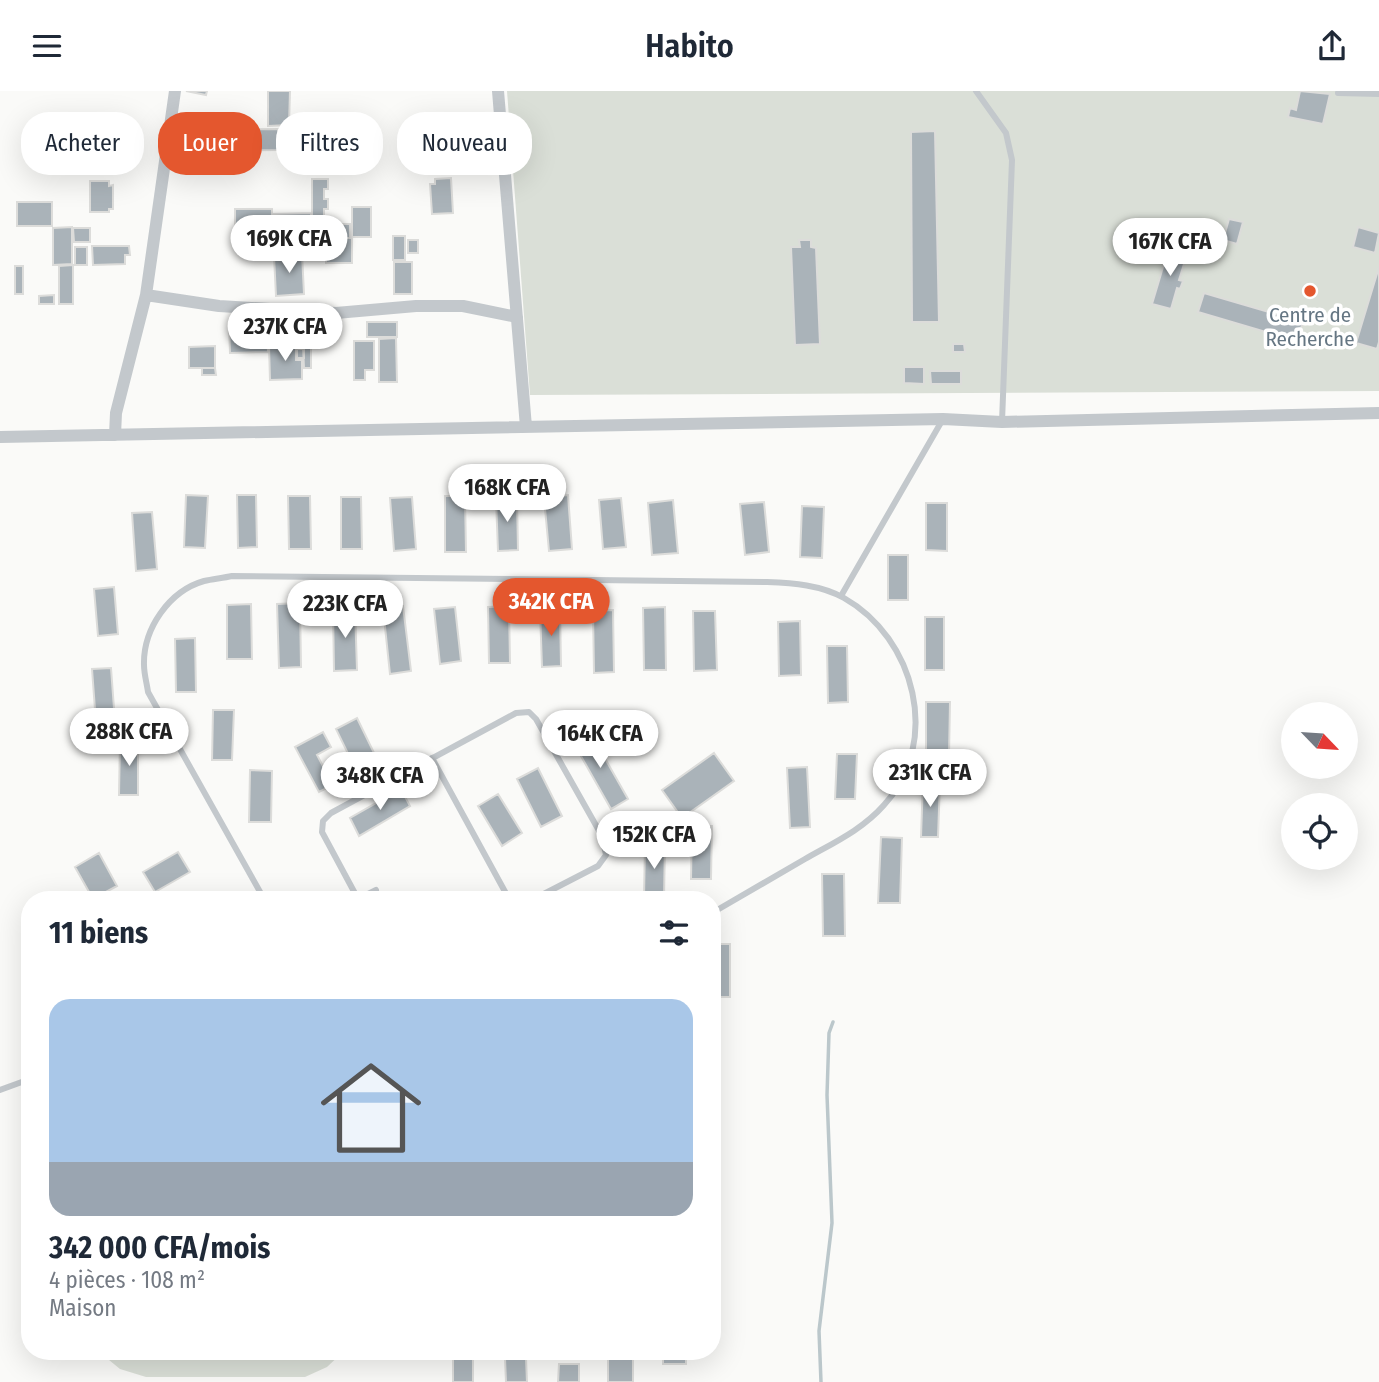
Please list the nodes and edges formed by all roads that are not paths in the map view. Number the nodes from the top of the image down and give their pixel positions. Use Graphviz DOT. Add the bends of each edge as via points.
graph roads {
  1 [pos="175,91"];
  2 [pos="498,91"];
  3 [pos="976,91"];
  4 [pos="1338,93"];
  5 [pos="1379,94"];
  6 [pos="146,295"];
  7 [pos="517,317"];
  8 [pos="1379,413"];
  9 [pos="943,419"];
  10 [pos="1002,422"];
  11 [pos="526,427"];
  12 [pos="115,435"];
  13 [pos="0,437"];
  14 [pos="841,596"];
  15 [pos="432,758"];
  16 [pos="260,891"];
  17 [pos="354,891"];
  18 [pos="505,891"];
  19 [pos="550,891"];
  20 [pos="721,907"];
  21 [pos="21,1082"];
  22 [pos="0,1090"];
  1 -- 6 [label="street"];
  2 -- 7 [label="street"];
  3 -- 10 [label="lane" via="1006,133 1012,160"];
  4 -- 5 [label="lane"];
  6 -- 7 [label="street" via="219,306 336,313 463,306"];
  6 -- 12 [label="street" via="116,413"];
  7 -- 11 [label="street"];
  8 -- 10 [label="street"];
  9 -- 10 [label="street"];
  9 -- 11 [label="street"];
  9 -- 14 [label="lane"];
  11 -- 12 [label="street"];
  12 -- 13 [label="street"];
  14 -- 16 [label="lane" via="801,583 232,576 202,582 177,596 153,626 144,665 148,692"];
  14 -- 20 [label="lane" via="877,623 898,650 909,676 916,713 913,746 904,773 887,803 864,826"];
  15 -- 17 [label="lane" via="323,821 322,832"];
  15 -- 18 [label="lane"];
  15 -- 19 [label="lane" via="516,713 529,712 536,719 602,836 606,855 598,866"];
  21 -- 22 [label="lane"];
}
